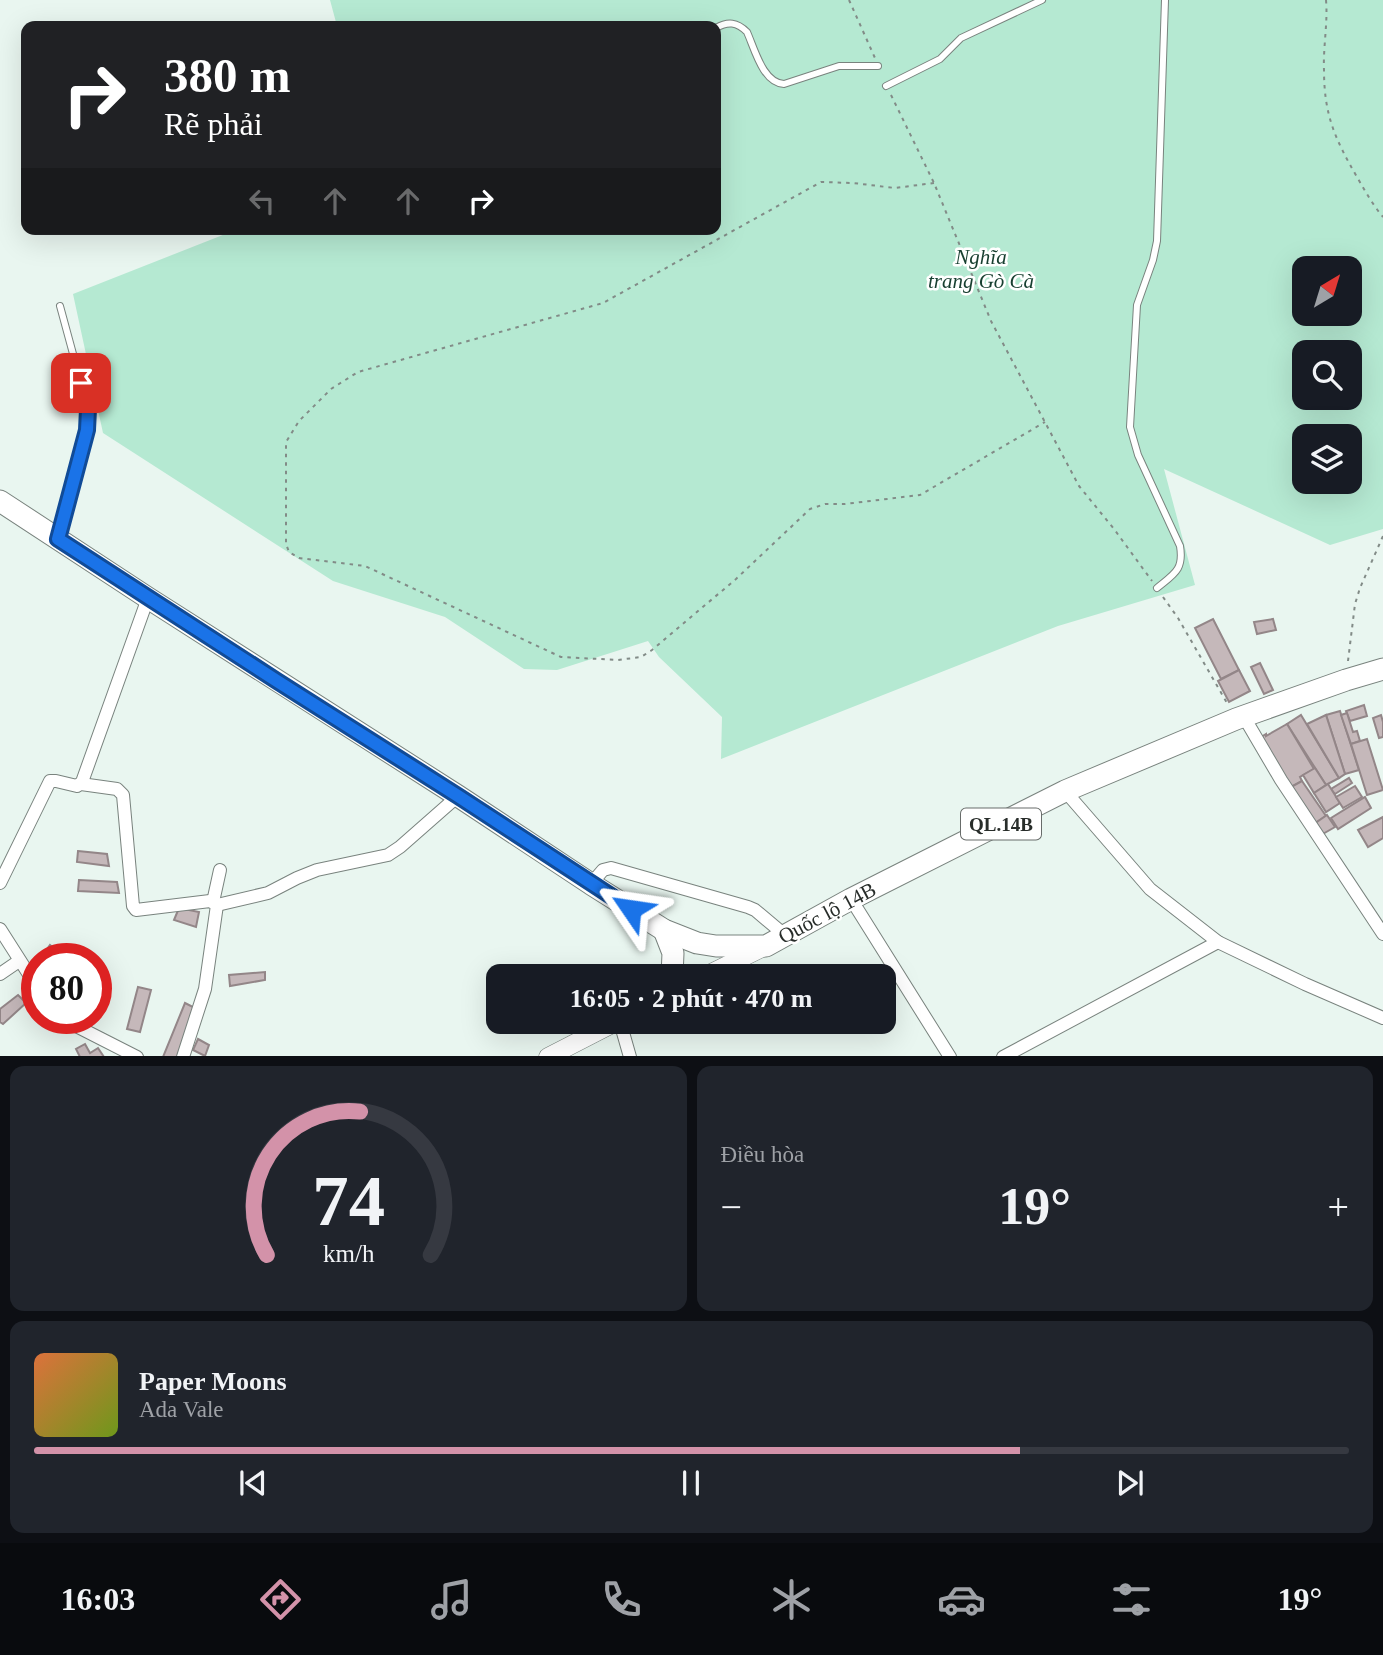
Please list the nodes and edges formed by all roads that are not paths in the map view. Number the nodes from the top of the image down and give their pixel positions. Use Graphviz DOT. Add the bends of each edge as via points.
graph roads {
  1 [pos="1042,0"];
  2 [pos="1165,0"];
  3 [pos="721,26"];
  4 [pos="878,66"];
  5 [pos="887,86"];
  6 [pos="60,306"];
  7 [pos="0,501"];
  8 [pos="58,539"];
  9 [pos="1157,588"];
  10 [pos="148,598"];
  11 [pos="1383,669"];
  12 [pos="1240,718"];
  13 [pos="81,784"];
  14 [pos="1065,791"];
  15 [pos="458,796"];
  16 [pos="220,870"];
  17 [pos="0,883"];
  18 [pos="591,884"];
  19 [pos="851,899"];
  20 [pos="215,903"];
  21 [pos="0,929"];
  22 [pos="664,930"];
  23 [pos="1383,934"];
  24 [pos="786,936"];
  25 [pos="1218,942"];
  26 [pos="766,946"];
  27 [pos="19,961"];
  28 [pos="21,964"];
  29 [pos="673,964"];
  30 [pos="729,964"];
  31 [pos="0,974"];
  32 [pos="1383,1018"];
  33 [pos="92,1034"];
  34 [pos="593,1034"];
  35 [pos="622,1034"];
  36 [pos="137,1056"];
  37 [pos="183,1056"];
  38 [pos="548,1056"];
  39 [pos="630,1056"];
  40 [pos="950,1056"];
  41 [pos="1003,1056"];
  1 -- 5 [label="lane" via="961,38 940,59"];
  2 -- 9 [label="lane" via="1157,241 1137,305 1130,427 1182,557 1177,572"];
  3 -- 4 [label="lane" via="736,23 747,32 766,75 778,84 838,66"];
  6 -- 8 [label="lane" via="88,409 87,430"];
  7 -- 8 [label="highway, Quốc lộ 14B / QL.14B"];
  8 -- 10 [label="highway, Quốc lộ 14B / QL.14B"];
  10 -- 13 [label="street"];
  10 -- 15 [label="highway, Quốc lộ 14B / QL.14B"];
  11 -- 12 [label="highway, QL.14B"];
  12 -- 14 [label="highway, Quốc lộ 14B / QL.14B"];
  12 -- 23 [label="street"];
  13 -- 17 [label="street" via="50,781"];
  13 -- 20 [label="street" via="117,789 123,795 136,910"];
  14 -- 19 [label="highway, Quốc lộ 14B / QL.14B"];
  14 -- 25 [label="street" via="1150,889"];
  15 -- 18 [label="highway, Quốc lộ 14B / QL.14B"];
  15 -- 20 [label="street" via="388,855 317,870 268,893"];
  16 -- 20 [label="street"];
  18 -- 22 [label="highway, Quốc lộ 14B / QL.14B"];
  18 -- 24 [label="street" via="611,868 748,907"];
  19 -- 24 [label="highway, Quốc lộ 14B / QL.14B"];
  19 -- 40 [label="street"];
  20 -- 37 [label="street" via="205,989"];
  21 -- 27 [label="street"];
  22 -- 26 [label="highway, Quốc lộ 14B / QL.14B" via="716,946"];
  22 -- 29 [label="highway"];
  24 -- 26 [label="highway, Quốc lộ 14B / QL.14B"];
  25 -- 32 [label="street"];
  25 -- 41 [label="street"];
  26 -- 30 [label="main road"];
  27 -- 28 [label="street"];
  27 -- 31 [label="street"];
  33 -- 36 [label="street"];
  34 -- 38 [label="main road"];
  35 -- 39 [label="street"];
}
